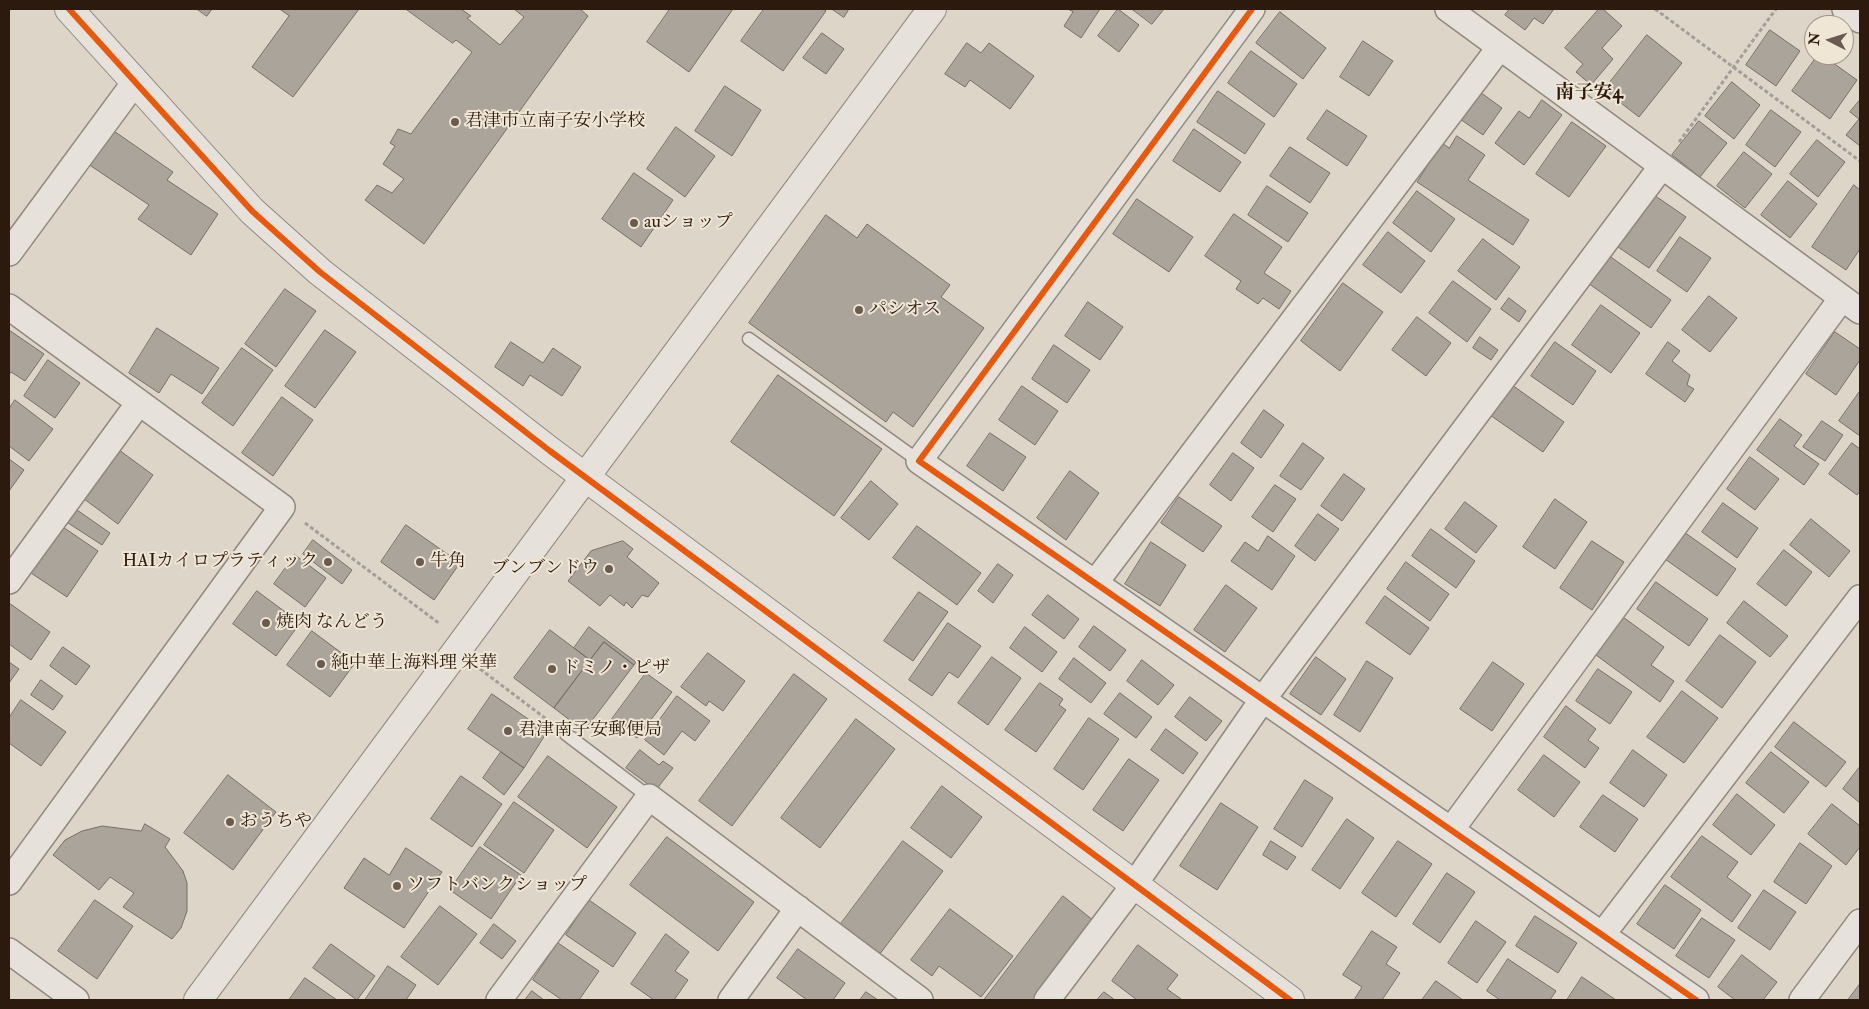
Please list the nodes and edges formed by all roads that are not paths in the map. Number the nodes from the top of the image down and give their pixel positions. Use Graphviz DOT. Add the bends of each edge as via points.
graph roads {
  1 [pos="69,9"];
  2 [pos="932,9"];
  3 [pos="1252,9"];
  4 [pos="1448,9"];
  5 [pos="1846,9"];
  6 [pos="1860,20"];
  7 [pos="1500,47"];
  8 [pos="135,82"];
  9 [pos="1662,166"];
  10 [pos="9,253"];
  11 [pos="1851,304"];
  12 [pos="9,307"];
  13 [pos="749,339"];
  14 [pos="138,404"];
  15 [pos="919,461"];
  16 [pos="586,478"];
  17 [pos="9,580"];
  18 [pos="1095,583"];
  19 [pos="1860,598"];
  20 [pos="1264,699"];
  21 [pos="566,734"];
  22 [pos="649,797"];
  23 [pos="1451,830"];
  24 [pos="9,882"];
  25 [pos="1134,885"];
  26 [pos="798,908"];
  27 [pos="1860,922"];
  28 [pos="1602,935"];
  29 [pos="9,951"];
  30 [pos="76,1000"];
  31 [pos="198,1000"];
  32 [pos="499,1000"];
  33 [pos="731,1000"];
  34 [pos="920,1000"];
  35 [pos="1046,1000"];
  36 [pos="1290,1000"];
  37 [pos="1696,1000"];
  38 [pos="1802,1000"];
  1 -- 8 [label="street"];
  2 -- 16 [label="street"];
  3 -- 15 [label="street"];
  4 -- 7 [label="street"];
  5 -- 6 [label="street"];
  7 -- 9 [label="street"];
  7 -- 18 [label="street"];
  8 -- 10 [label="street"];
  8 -- 16 [label="street" via="252,211 320,272"];
  9 -- 11 [label="street"];
  9 -- 20 [label="street"];
  11 -- 23 [label="street"];
  12 -- 14 [label="street"];
  13 -- 15 [label="lane"];
  14 -- 17 [label="street"];
  14 -- 24 [label="street" via="282,507"];
  15 -- 18 [label="street"];
  16 -- 25 [label="street"];
  16 -- 31 [label="street"];
  18 -- 20 [label="street"];
  19 -- 28 [label="street"];
  20 -- 23 [label="street"];
  20 -- 25 [label="street"];
  21 -- 22 [label="lane"];
  22 -- 26 [label="street"];
  22 -- 32 [label="street"];
  23 -- 28 [label="street"];
  25 -- 35 [label="street"];
  25 -- 36 [label="street"];
  26 -- 33 [label="street"];
  26 -- 34 [label="street"];
  27 -- 38 [label="street"];
  28 -- 37 [label="street"];
  29 -- 30 [label="street"];
}
